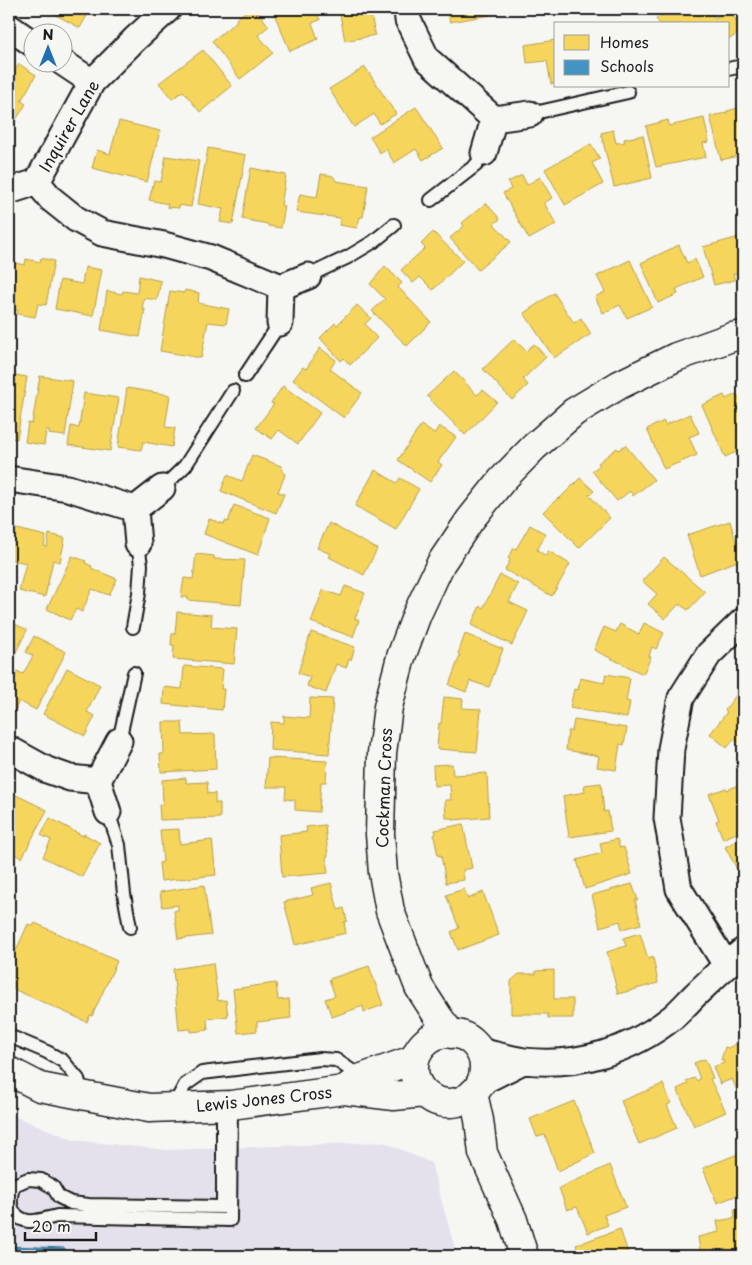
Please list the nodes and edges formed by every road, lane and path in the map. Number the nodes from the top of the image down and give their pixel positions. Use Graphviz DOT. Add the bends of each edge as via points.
graph roads {
  1 [pos="168,9"];
  2 [pos="407,9"];
  3 [pos="9,27"];
  4 [pos="22,36"];
  5 [pos="743,66"];
  6 [pos="72,69"];
  7 [pos="730,69"];
  8 [pos="92,82"];
  9 [pos="628,92"];
  10 [pos="530,114"];
  11 [pos="494,120"];
  12 [pos="484,152"];
  13 [pos="37,182"];
  14 [pos="9,191"];
  15 [pos="431,200"];
  16 [pos="394,225"];
  17 [pos="308,276"];
  18 [pos="281,286"];
  19 [pos="280,323"];
  20 [pos="743,335"];
  21 [pos="244,376"];
  22 [pos="234,391"];
  23 [pos="9,479"];
  24 [pos="162,488"];
  25 [pos="135,509"];
  26 [pos="138,544"];
  27 [pos="743,621"];
  28 [pos="133,627"];
  29 [pos="134,673"];
  30 [pos="119,741"];
  31 [pos="9,749"];
  32 [pos="98,781"];
  33 [pos="108,812"];
  34 [pos="130,927"];
  35 [pos="734,958"];
  36 [pos="419,987"];
  37 [pos="451,1034"];
  38 [pos="9,1036"];
  39 [pos="479,1051"];
  40 [pos="417,1054"];
  41 [pos="523,1061"];
  42 [pos="9,1071"];
  43 [pos="352,1084"];
  44 [pos="477,1087"];
  45 [pos="82,1095"];
  46 [pos="436,1098"];
  47 [pos="227,1106"];
  48 [pos="174,1107"];
  49 [pos="483,1153"];
  50 [pos="524,1256"];
  1 -- 8 [label="street, Inquirer Lane"];
  2 -- 11 [label="street" via="408,20 427,59"];
  3 -- 4 [label="street"];
  5 -- 7 [label="lane"];
  6 -- 8 [label="street"];
  8 -- 13 [label="street, Inquirer Lane"];
  9 -- 10 [label="lane"];
  10 -- 11 [label="street"];
  11 -- 12 [label="street"];
  12 -- 15 [label="lane" via="476,165"];
  13 -- 14 [label="street, Inquirer Lane"];
  13 -- 18 [label="street" via="76,219 102,233 211,258"];
  16 -- 17 [label="lane" via="348,258"];
  17 -- 18 [label="street"];
  18 -- 19 [label="street"];
  19 -- 21 [label="lane"];
  20 -- 36 [label="street, Cockman Cross" via="676,357 574,412 502,480 441,563 400,657 382,754 380,834 383,873 390,911"];
  22 -- 24 [label="lane" via="185,466"];
  23 -- 25 [label="street" via="68,488"];
  24 -- 25 [label="street"];
  25 -- 26 [label="street"];
  26 -- 28 [label="lane" via="141,565"];
  27 -- 35 [label="street" via="709,654 681,698 671,749 667,818 679,890"];
  29 -- 30 [label="lane"];
  30 -- 32 [label="street"];
  31 -- 32 [label="street" via="47,770 70,778"];
  32 -- 33 [label="street"];
  33 -- 34 [label="lane" via="120,846"];
  35 -- 41 [label="street" via="674,1016 642,1038 610,1053 580,1060"];
  36 -- 37 [label="street, Cockman Cross"];
  36 -- 40 [label="street, Cockman Cross"];
  37 -- 39 [label="street" via="472,1042"];
  37 -- 40 [label="street" via="433,1037"];
  38 -- 45 [label="lane" via="63,1061 78,1079"];
  39 -- 41 [label="street"];
  39 -- 44 [label="street" via="483,1071"];
  40 -- 43 [label="street, Lewis Jones Cross"];
  40 -- 46 [label="street" via="415,1077 419,1086"];
  41 -- 44 [label="street"];
  42 -- 45 [label="street, Lewis Jones Cross" via="40,1087"];
  43 -- 46 [label="street, Lewis Jones Cross" via="394,1096"];
  43 -- 47 [label="street, Lewis Jones Cross"];
  43 -- 48 [label="lane" via="352,1071 336,1060 320,1059 202,1073 185,1085"];
  44 -- 46 [label="street" via="465,1099 456,1102"];
  44 -- 49 [label="street"];
  45 -- 48 [label="street, Lewis Jones Cross" via="149,1108"];
  46 -- 49 [label="street"];
  47 -- 47 [label="lane" via="230,1220 57,1216 28,1221 17,1216 10,1205 14,1185 28,1179 41,1180 53,1187 59,1197 72,1203 223,1208"];
  47 -- 48 [label="street, Lewis Jones Cross"];
  49 -- 50 [label="street" via="513,1220"];
}
